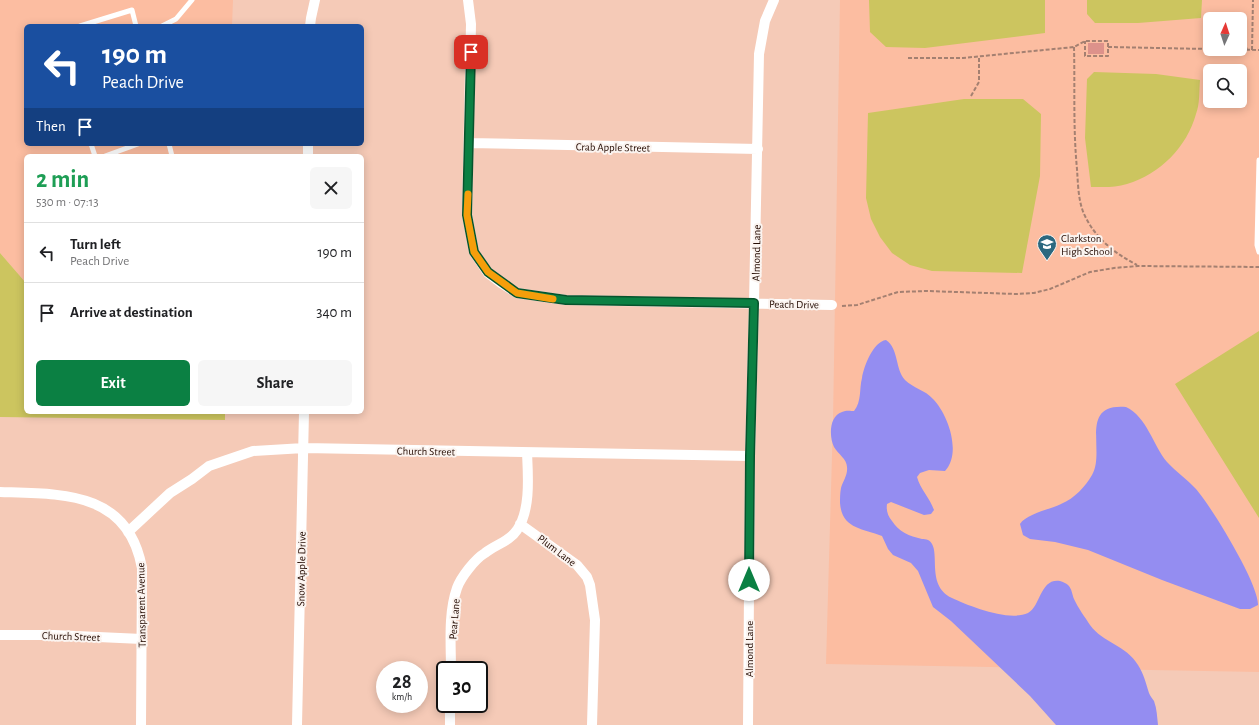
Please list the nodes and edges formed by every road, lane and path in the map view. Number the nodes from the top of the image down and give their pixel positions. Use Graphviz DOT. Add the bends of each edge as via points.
graph roads {
  1 [pos="192,0"];
  2 [pos="315,0"];
  3 [pos="468,0"];
  4 [pos="774,0"];
  5 [pos="1253,0"];
  6 [pos="86,24"];
  7 [pos="136,24"];
  8 [pos="166,24"];
  9 [pos="310,24"];
  10 [pos="1085,41"];
  11 [pos="1074,47"];
  12 [pos="1108,47"];
  13 [pos="1203,49"];
  14 [pos="1247,50"];
  15 [pos="1252,50"];
  16 [pos="1259,50"];
  17 [pos="979,57"];
  18 [pos="908,58"];
  19 [pos="970,96"];
  20 [pos="469,143"];
  21 [pos="132,146"];
  22 [pos="758,149"];
  23 [pos="110,154"];
  24 [pos="1259,160"];
  25 [pos="1259,252"];
  26 [pos="1138,266"];
  27 [pos="1259,267"];
  28 [pos="754,303"];
  29 [pos="832,305"];
  30 [pos="304,414"];
  31 [pos="304,448"];
  32 [pos="528,453"];
  33 [pos="750,456"];
  34 [pos="0,492"];
  35 [pos="520,524"];
  36 [pos="128,532"];
  37 [pos="0,635"];
  38 [pos="142,639"];
  39 [pos="451,661"];
  40 [pos="450,713"];
  41 [pos="141,725"];
  42 [pos="297,725"];
  43 [pos="450,725"];
  44 [pos="592,725"];
  45 [pos="748,725"];
  1 -- 8 [label="lane" via="176,19"];
  2 -- 9 [label="street"];
  3 -- 20 [label="street, Peach Drive" via="471,24"];
  4 -- 22 [label="street, Almond Lane" via="764,21 759,54"];
  5 -- 15 [label="path"];
  6 -- 7 [label="lane" via="132,10"];
  10 -- 11 [label="path"];
  10 -- 12 [label="path" via="1108,41"];
  10 -- 12 [label="path" via="1085,56 1108,56"];
  11 -- 17 [label="path"];
  11 -- 26 [label="path" via="1076,162 1078,189 1084,213 1103,243"];
  12 -- 13 [label="path"];
  14 -- 15 [label="path"];
  15 -- 16 [label="path"];
  17 -- 18 [label="path"];
  17 -- 19 [label="path" via="978,82"];
  20 -- 22 [label="street, Crab Apple Street"];
  20 -- 28 [label="street, Peach Drive" via="467,215 474,252 488,272 517,293 566,300"];
  21 -- 23 [label="lane"];
  22 -- 28 [label="street, Almond Lane"];
  24 -- 25 [label="lane"];
  26 -- 27 [label="path"];
  26 -- 29 [label="path" via="1090,272 1034,293 898,292 857,305"];
  28 -- 29 [label="street, Peach Drive"];
  28 -- 33 [label="street, Almond Lane"];
  30 -- 31 [label="street, Snow Apple Drive"];
  31 -- 32 [label="street, Church Street"];
  31 -- 36 [label="street, Church Street" via="253,451 209,466 170,493"];
  31 -- 42 [label="street, Snow Apple Drive"];
  32 -- 33 [label="street, Church Street"];
  32 -- 35 [label="street" via="527,495"];
  33 -- 45 [label="street, Almond Lane"];
  34 -- 36 [label="street, Transparent Avenue" via="47,493 93,502 120,520"];
  35 -- 39 [label="street, Pear Lane" via="513,534 484,553 472,565 457,588 452,615"];
  35 -- 44 [label="street, Plum Lane" via="577,565 590,585 595,620"];
  36 -- 38 [label="street, Transparent Avenue" via="139,552 142,568"];
  37 -- 38 [label="street, Church Street"];
  38 -- 41 [label="street, Transparent Avenue"];
  40 -- 43 [label="street"];
}
